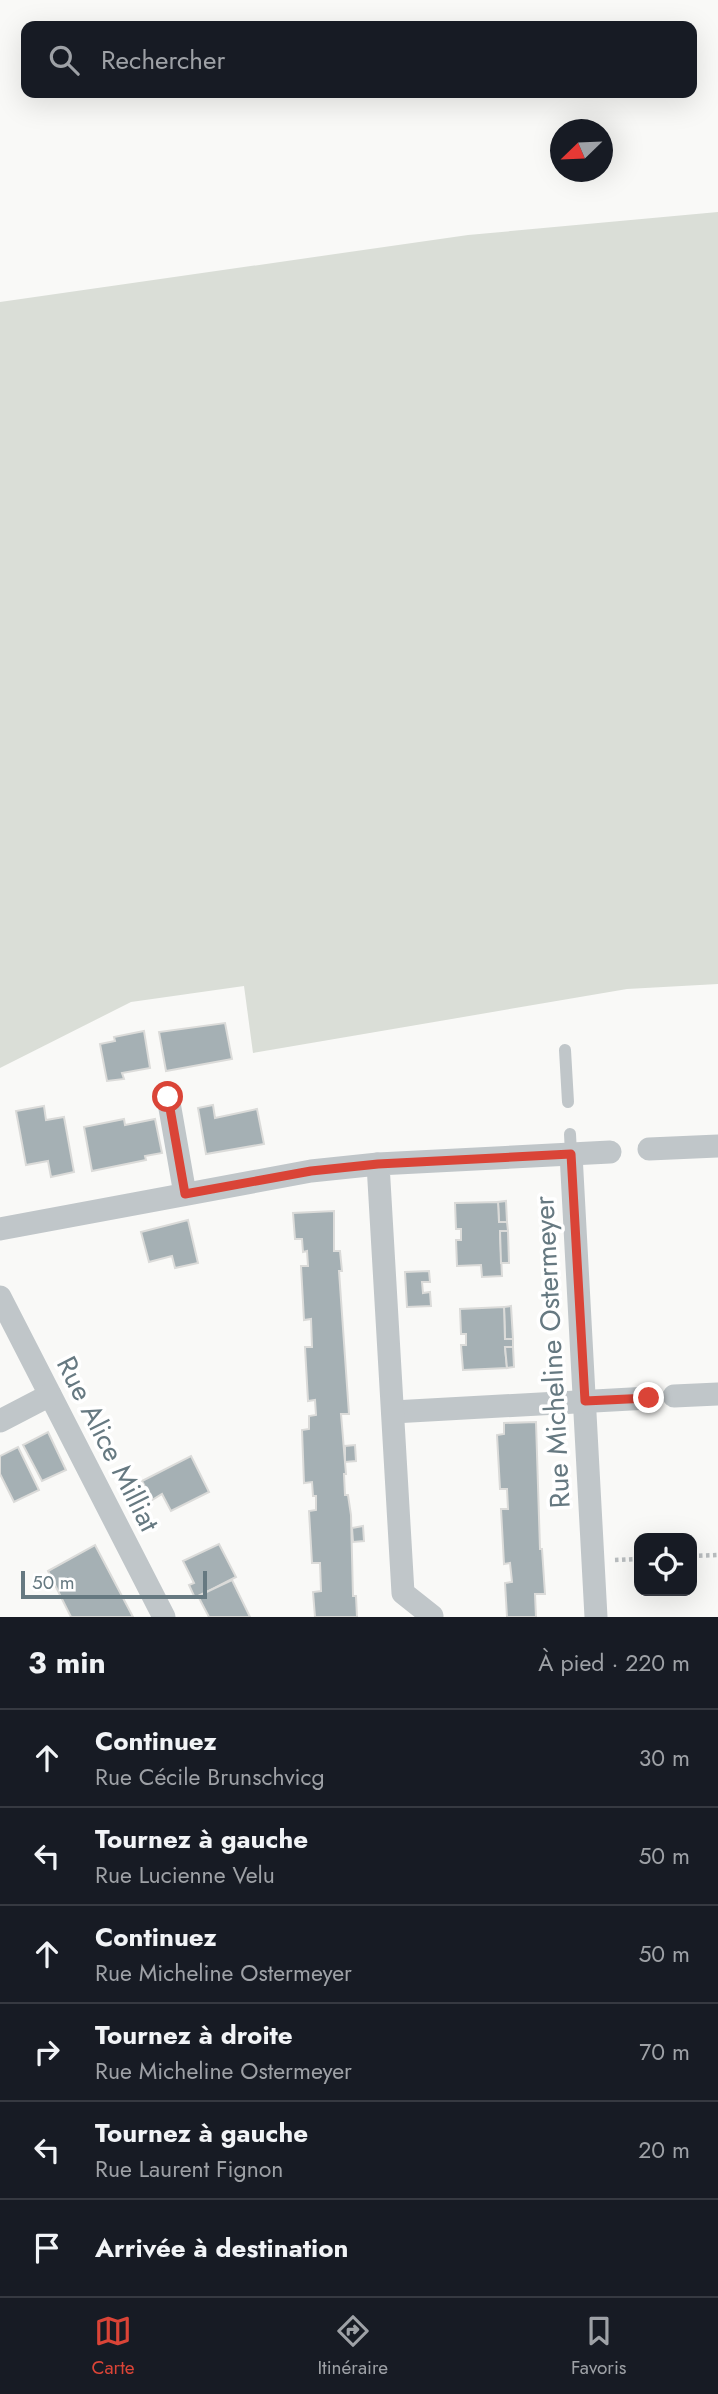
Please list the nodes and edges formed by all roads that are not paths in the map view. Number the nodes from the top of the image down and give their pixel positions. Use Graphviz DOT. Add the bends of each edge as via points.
graph roads {
  1 [pos="565,1050"];
  2 [pos="168,1097"];
  3 [pos="568,1102"];
  4 [pos="571,1144"];
  5 [pos="718,1146"];
  6 [pos="649,1149"];
  7 [pos="610,1152"];
  8 [pos="378,1164"];
  9 [pos="185,1194"];
  10 [pos="0,1229"];
  11 [pos="0,1297"];
  12 [pos="718,1394"];
  13 [pos="50,1395"];
  14 [pos="674,1396"];
  15 [pos="649,1398"];
  16 [pos="585,1401"];
  17 [pos="393,1412"];
  18 [pos="0,1421"];
  19 [pos="432,1616"];
  20 [pos="164,1617"];
  21 [pos="596,1617"];
  1 -- 3 [label="lane"];
  2 -- 9 [label="street"];
  4 -- 7 [label="street"];
  4 -- 8 [label="street, Rue Micheline Ostermeyer"];
  4 -- 16 [label="street, Rue Micheline Ostermeyer"];
  5 -- 6 [label="street"];
  8 -- 9 [label="street, Rue Micheline Ostermeyer"];
  8 -- 17 [label="street"];
  9 -- 10 [label="street, Rue Micheline Ostermeyer"];
  11 -- 13 [label="street, Rue Alice Milliat"];
  12 -- 14 [label="street"];
  13 -- 18 [label="street"];
  13 -- 20 [label="street, Rue Alice Milliat"];
  15 -- 16 [label="street"];
  16 -- 17 [label="street"];
  16 -- 21 [label="street, Rue Micheline Ostermeyer"];
  17 -- 19 [label="street" via="404,1593"];
}
